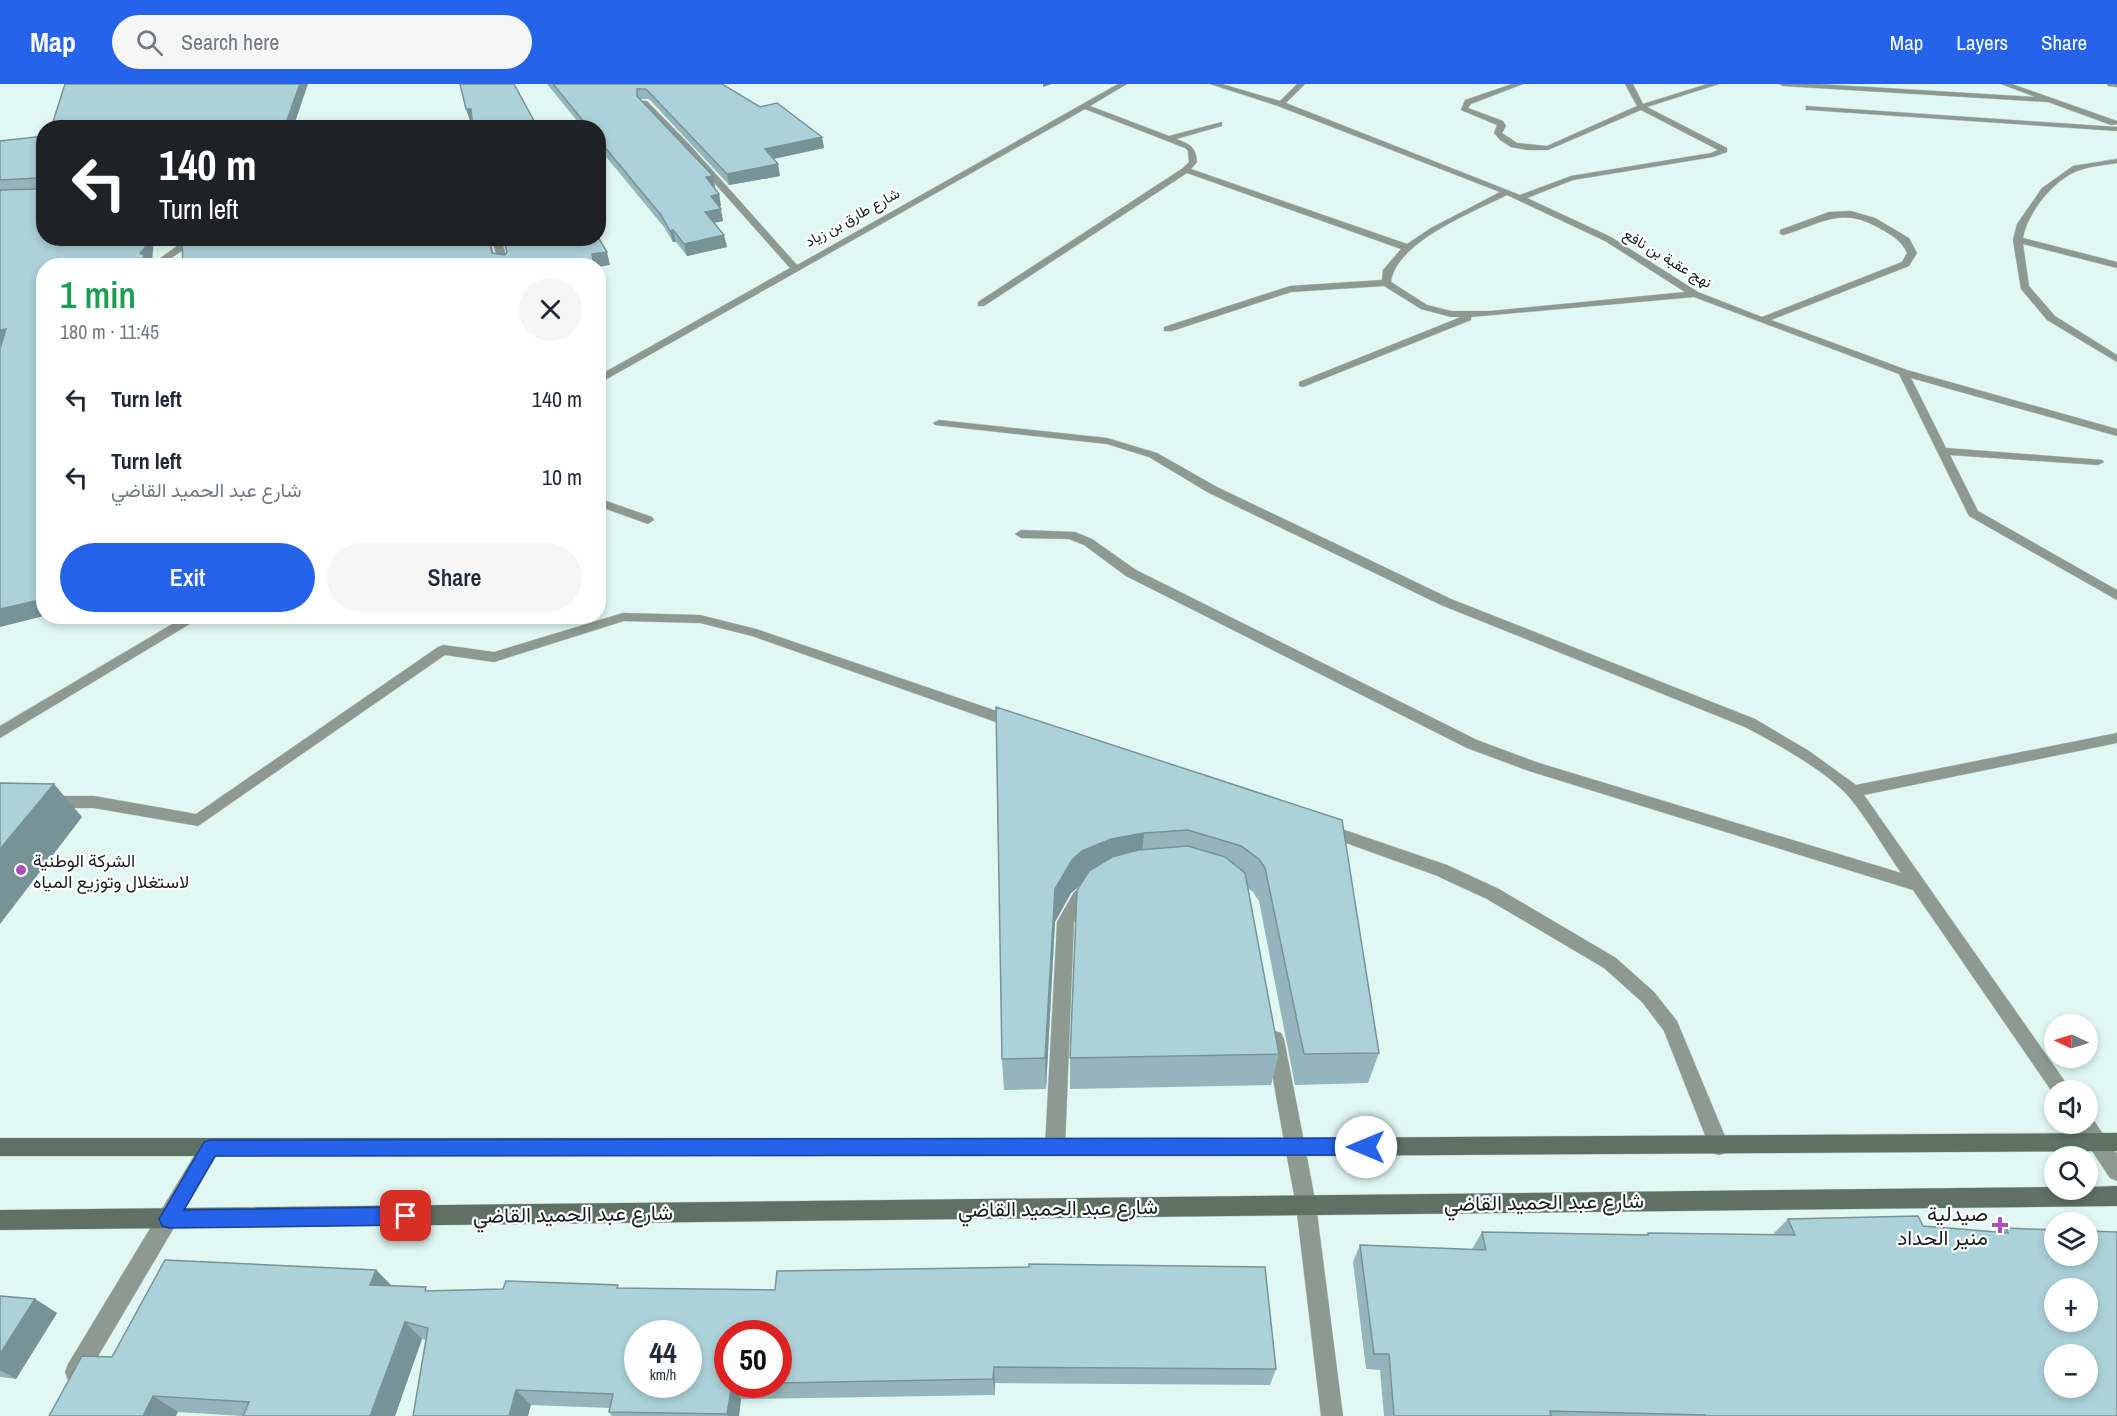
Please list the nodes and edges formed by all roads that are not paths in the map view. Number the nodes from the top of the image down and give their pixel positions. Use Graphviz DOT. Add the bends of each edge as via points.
graph roads {
  1 [pos="1123,84"];
  2 [pos="1214,84"];
  3 [pos="1301,84"];
  4 [pos="1519,84"];
  5 [pos="1629,84"];
  6 [pos="1715,84"];
  7 [pos="1783,84"];
  8 [pos="2005,84"];
  9 [pos="2111,84"];
  10 [pos="2117,85"];
  11 [pos="2046,100"];
  12 [pos="644,103"];
  13 [pos="1281,104"];
  14 [pos="1084,106"];
  15 [pos="1641,107"];
  16 [pos="1809,108"];
  17 [pos="1219,124"];
  18 [pos="2117,124"];
  19 [pos="2117,129"];
  20 [pos="1170,138"];
  21 [pos="2117,161"];
  22 [pos="1186,170"];
  23 [pos="1507,192"];
  24 [pos="1520,198"];
  25 [pos="1784,232"];
  26 [pos="2018,240"];
  27 [pos="183,246"];
  28 [pos="1408,248"];
  29 [pos="165,258"];
  30 [pos="2117,265"];
  31 [pos="795,268"];
  32 [pos="1386,283"];
  33 [pos="1695,294"];
  34 [pos="981,304"];
  35 [pos="1476,314"];
  36 [pos="1762,320"];
  37 [pos="1168,329"];
  38 [pos="2117,360"];
  39 [pos="1903,372"];
  40 [pos="606,376"];
  41 [pos="1303,384"];
  42 [pos="939,423"];
  43 [pos="2117,433"];
  44 [pos="1942,452"];
  45 [pos="2098,462"];
  46 [pos="606,505"];
  47 [pos="648,520"];
  48 [pos="1021,534"];
  49 [pos="2117,596"];
  50 [pos="606,622"];
  51 [pos="184,624"];
  52 [pos="600,624"];
  53 [pos="1025,726"];
  54 [pos="0,733"];
  55 [pos="2117,738"];
  56 [pos="1853,791"];
  57 [pos="35,802"];
  58 [pos="1318,827"];
  59 [pos="1104,883"];
  60 [pos="1919,885"];
  61 [pos="1271,1019"];
  62 [pos="2055,1080"];
  63 [pos="2107,1142"];
  64 [pos="1719,1146"];
  65 [pos="1055,1147"];
  66 [pos="1295,1147"];
  67 [pos="0,1148"];
  68 [pos="210,1148"];
  69 [pos="2117,1171"];
  70 [pos="2117,1196"];
  71 [pos="1306,1205"];
  72 [pos="169,1219"];
  73 [pos="0,1220"];
  74 [pos="67,1386"];
  75 [pos="1332,1416"];
  1 -- 14 [label="street, شارع طارق بن زياد"];
  2 -- 13 [label="street, نهج عقبة بن نافع"];
  3 -- 13 [label="street"];
  4 -- 15 [label="street" via="1468,102 1464,108 1500,123 1498,133 1502,138 1525,148 1548,148"];
  5 -- 15 [label="street"];
  6 -- 15 [label="street"];
  7 -- 11 [label="street"];
  8 -- 11 [label="street"];
  9 -- 10 [label="street"];
  11 -- 18 [label="street"];
  12 -- 31 [label="street"];
  13 -- 23 [label="street, نهج عقبة بن نافع"];
  14 -- 20 [label="street"];
  14 -- 31 [label="street, شارع طارق بن زياد"];
  15 -- 24 [label="street" via="1724,150 1570,178"];
  16 -- 19 [label="street"];
  17 -- 20 [label="street"];
  20 -- 22 [label="street" via="1192,151 1193,162"];
  21 -- 26 [label="street" via="2076,168 2045,190 2021,224"];
  22 -- 28 [label="street"];
  22 -- 34 [label="street"];
  23 -- 24 [label="street, نهج عقبة بن نافع"];
  23 -- 28 [label="street"];
  24 -- 33 [label="street, نهج عقبة بن نافع" via="1608,239"];
  25 -- 36 [label="street" via="1832,214 1851,214 1872,220 1906,240 1912,253 1906,264"];
  26 -- 30 [label="street"];
  26 -- 38 [label="street" via="2024,287 2051,318"];
  27 -- 29 [label="street"];
  28 -- 32 [label="street" via="1386,270"];
  31 -- 40 [label="street, شارع طارق بن زياد"];
  32 -- 35 [label="street" via="1424,307 1451,314"];
  32 -- 37 [label="street" via="1290,289"];
  33 -- 35 [label="street"];
  33 -- 36 [label="street, نهج عقبة بن نافع"];
  35 -- 41 [label="street"];
  36 -- 39 [label="street, نهج عقبة بن نافع"];
  39 -- 43 [label="street, نهج عقبة بن نافع"];
  39 -- 44 [label="street"];
  42 -- 56 [label="street" via="1107,441 1143,450 1213,490 1446,602 1750,723 1829,770"];
  44 -- 45 [label="street"];
  44 -- 49 [label="street" via="1973,513"];
  46 -- 47 [label="street"];
  48 -- 60 [label="street" via="1071,535 1088,542 1131,573 1472,744 1534,767"];
  50 -- 53 [label="street" via="623,617 700,619 756,633"];
  51 -- 54 [label="street"];
  52 -- 57 [label="street" via="494,657 443,650 198,820 94,802"];
  55 -- 56 [label="street"];
  56 -- 60 [label="street"];
  58 -- 64 [label="street" via="1441,870 1494,894 1610,963 1648,997 1671,1027"];
  59 -- 65 [label="street" via="1080,897 1066,922"];
  60 -- 62 [label="street"];
  61 -- 66 [label="street"];
  63 -- 64 [label="main road"];
  63 -- 69 [label="street"];
  64 -- 66 [label="main road"];
  65 -- 66 [label="main road"];
  65 -- 68 [label="main road"];
  66 -- 71 [label="street"];
  67 -- 68 [label="main road"];
  68 -- 72 [label="street"];
  70 -- 71 [label="main road, شارع عبد الحميد القاضي"];
  71 -- 72 [label="main road, شارع عبد الحميد القاضي"];
  71 -- 75 [label="street"];
  72 -- 73 [label="main road, شارع عبد الحميد القاضي"];
  72 -- 74 [label="street"];
}
